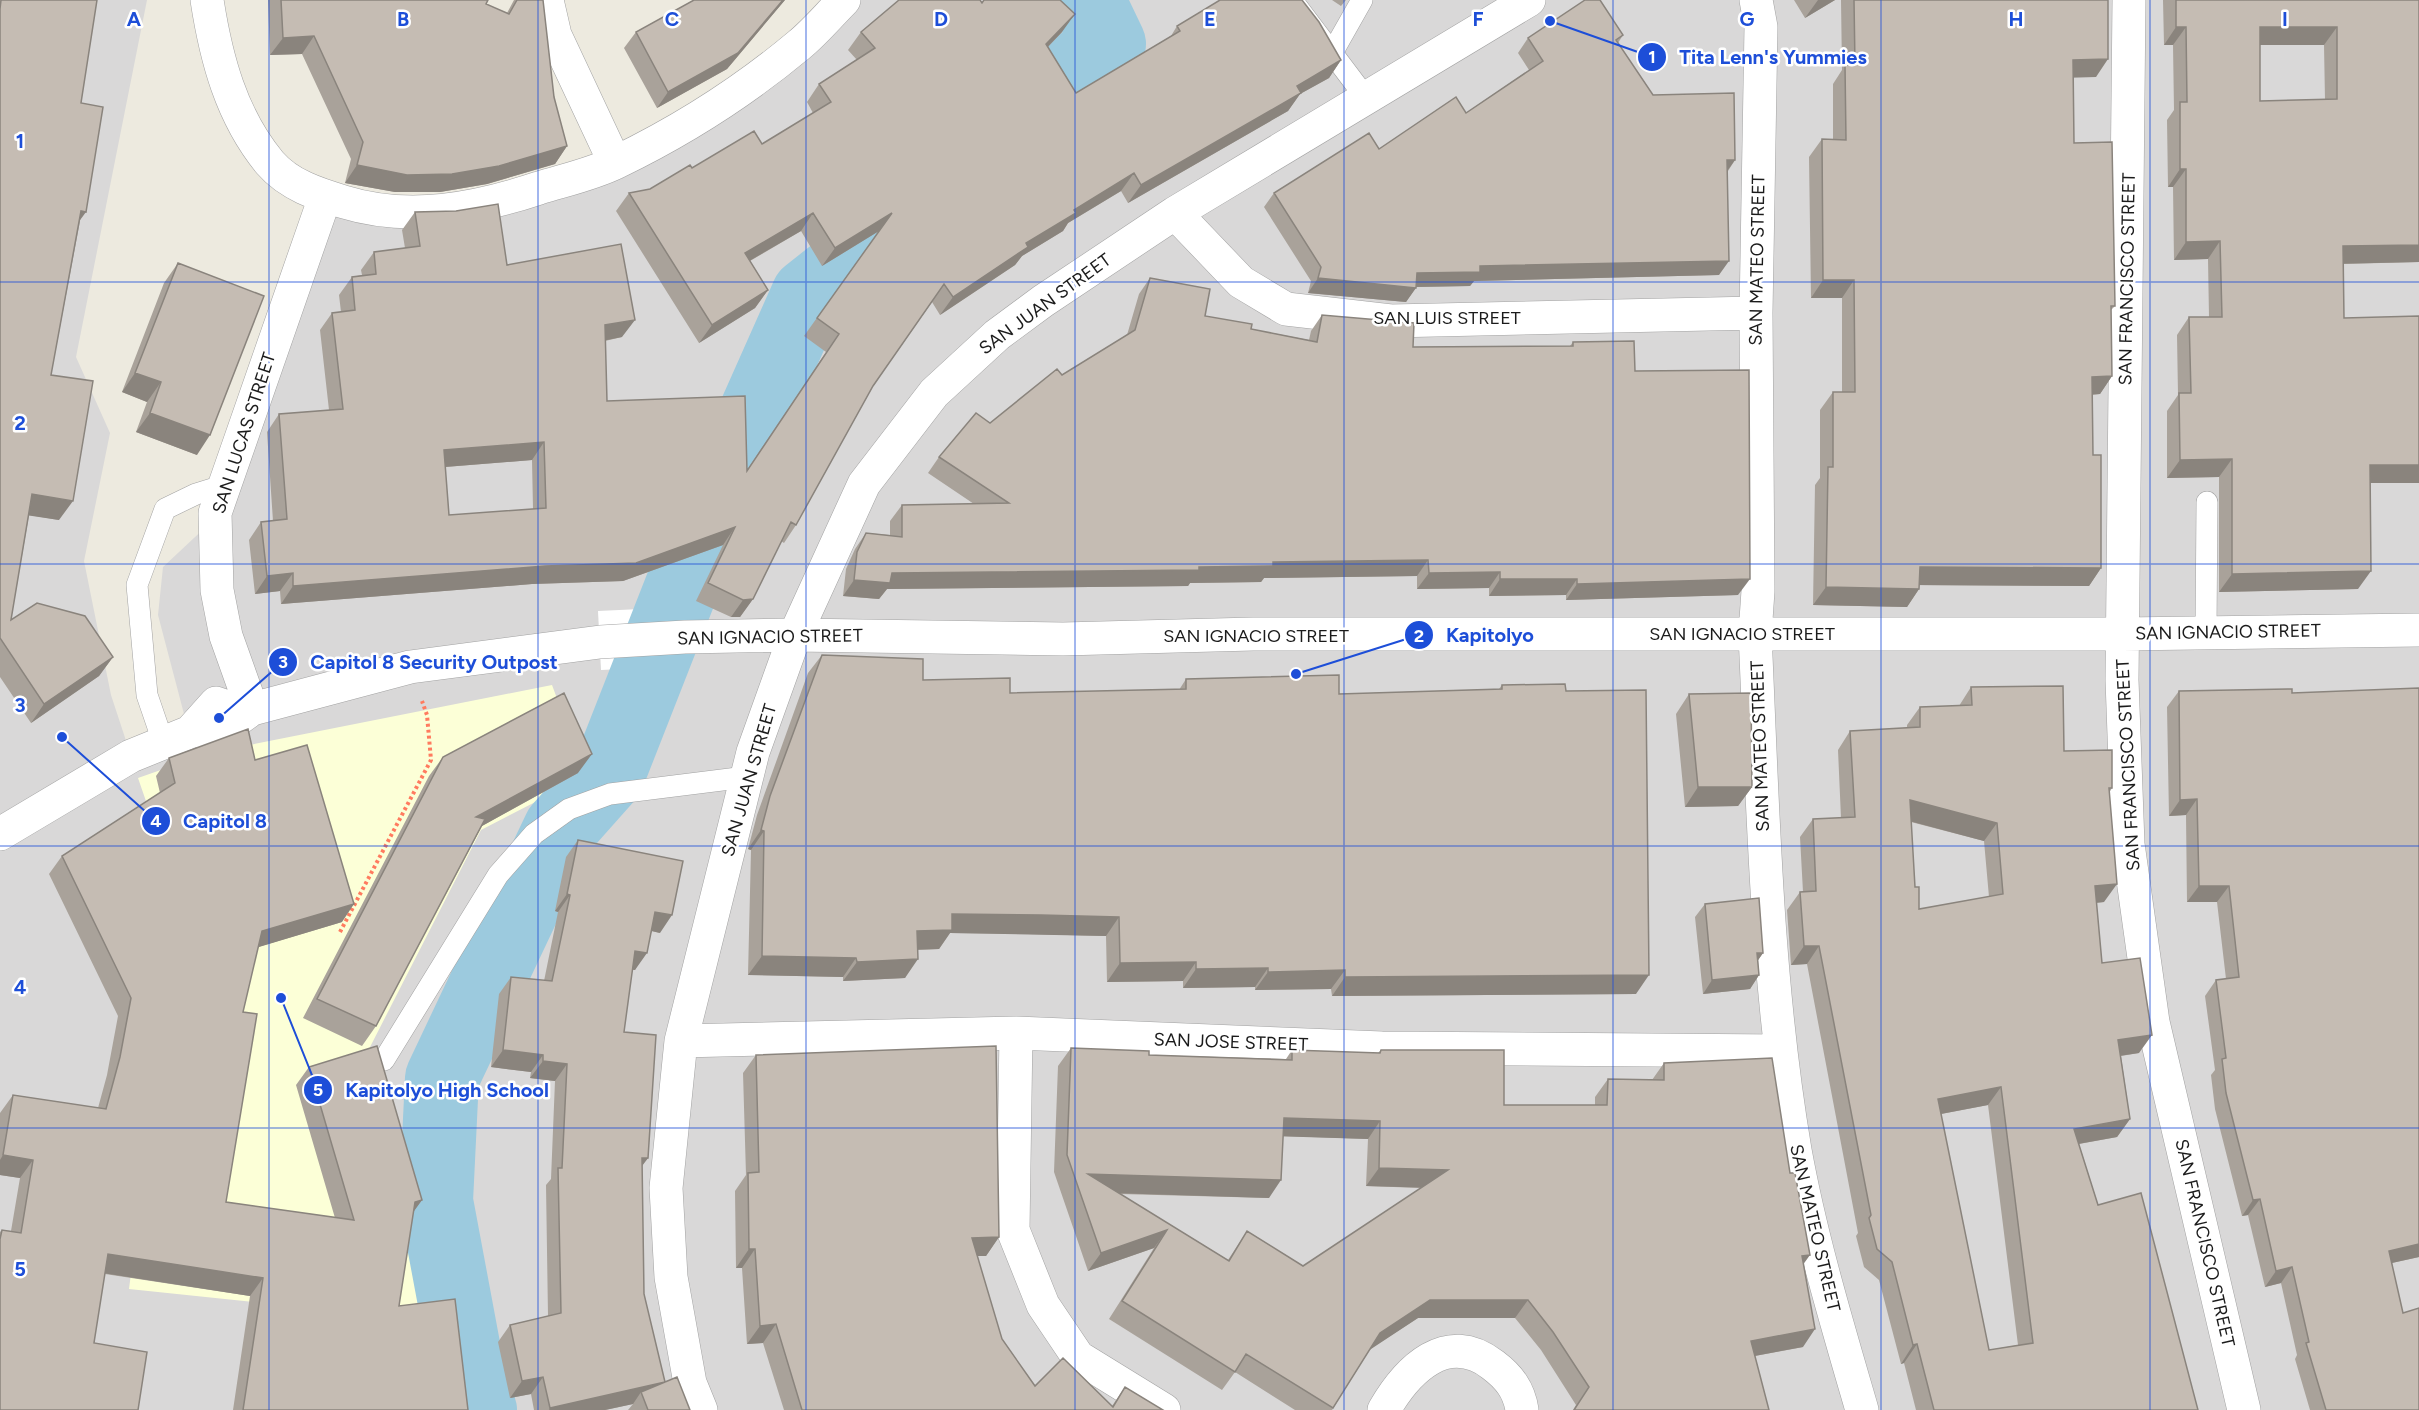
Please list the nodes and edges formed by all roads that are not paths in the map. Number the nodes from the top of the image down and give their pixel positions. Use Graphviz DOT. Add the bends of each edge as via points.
graph roads {
  1 [pos="207,0"];
  2 [pos="547,0"];
  3 [pos="844,0"];
  4 [pos="1292,0"];
  5 [pos="1362,0"];
  6 [pos="1529,0"];
  7 [pos="1756,0"];
  8 [pos="2129,0"];
  9 [pos="1332,53"];
  10 [pos="1366,98"];
  11 [pos="615,163"];
  12 [pos="325,196"];
  13 [pos="1175,213"];
  14 [pos="1756,313"];
  15 [pos="225,485"];
  16 [pos="2207,502"];
  17 [pos="2419,630"];
  18 [pos="2206,632"];
  19 [pos="1755,634"];
  20 [pos="2123,634"];
  21 [pos="795,635"];
  22 [pos="248,711"];
  23 [pos="180,732"];
  24 [pos="746,777"];
  25 [pos="0,834"];
  26 [pos="1016,1033"];
  27 [pos="681,1041"];
  28 [pos="1781,1052"];
  29 [pos="384,1060"];
  30 [pos="701,1410"];
  31 [pos="1164,1410"];
  32 [pos="1384,1410"];
  33 [pos="1522,1410"];
  34 [pos="1862,1410"];
  35 [pos="2244,1410"];
  1 -- 12 [label="street" via="217,54 230,96 245,126 270,164 298,186"];
  2 -- 11 [label="street" via="555,35"];
  3 -- 11 [label="street" via="800,44 721,104"];
  4 -- 9 [label="lane"];
  5 -- 9 [label="lane"];
  6 -- 10 [label="street, SAN JUAN STREET"];
  7 -- 14 [label="street, SAN MATEO STREET" via="1761,27"];
  8 -- 20 [label="street, SAN FRANCISCO STREET"];
  9 -- 10 [label="lane"];
  10 -- 13 [label="street, SAN JUAN STREET"];
  11 -- 12 [label="street" via="500,201 431,213 368,210"];
  12 -- 15 [label="street, SAN LUCAS STREET"];
  13 -- 14 [label="street, SAN LUIS STREET" via="1240,282 1286,309 1391,321"];
  13 -- 21 [label="street, SAN JUAN STREET" via="997,335 934,393 864,484"];
  14 -- 19 [label="street, SAN MATEO STREET"];
  15 -- 22 [label="street, SAN LUCAS STREET" via="215,513 217,590"];
  15 -- 23 [label="lane" via="165,509 136,585 147,695"];
  16 -- 18 [label="lane"];
  17 -- 18 [label="street, SAN IGNACIO STREET"];
  18 -- 20 [label="street, SAN IGNACIO STREET"];
  19 -- 20 [label="street, SAN IGNACIO STREET"];
  19 -- 21 [label="street, SAN IGNACIO STREET" via="1253,634 1063,639"];
  19 -- 28 [label="street, SAN MATEO STREET" via="1768,934"];
  20 -- 35 [label="street, SAN FRANCISCO STREET" via="2128,844 2153,1022"];
  21 -- 22 [label="street, SAN IGNACIO STREET" via="600,642 410,667"];
  21 -- 24 [label="street, SAN JUAN STREET"];
  22 -- 23 [label="street" via="216,703"];
  23 -- 25 [label="street" via="131,756"];
  24 -- 27 [label="street, SAN JUAN STREET"];
  24 -- 29 [label="lane" via="610,794 569,809 534,834 498,875"];
  26 -- 27 [label="street, SAN JOSE STREET"];
  26 -- 28 [label="street, SAN JOSE STREET" via="1382,1048"];
  26 -- 31 [label="street" via="1013,1230 1043,1305 1078,1357"];
  27 -- 30 [label="street, SAN JUAN STREET" via="666,1188 671,1278 690,1383"];
  28 -- 34 [label="street, SAN MATEO STREET" via="1795,1150 1814,1240"];
  32 -- 33 [label="street" via="1413,1370 1436,1354 1461,1351 1484,1357 1505,1374 1519,1396"];
}
